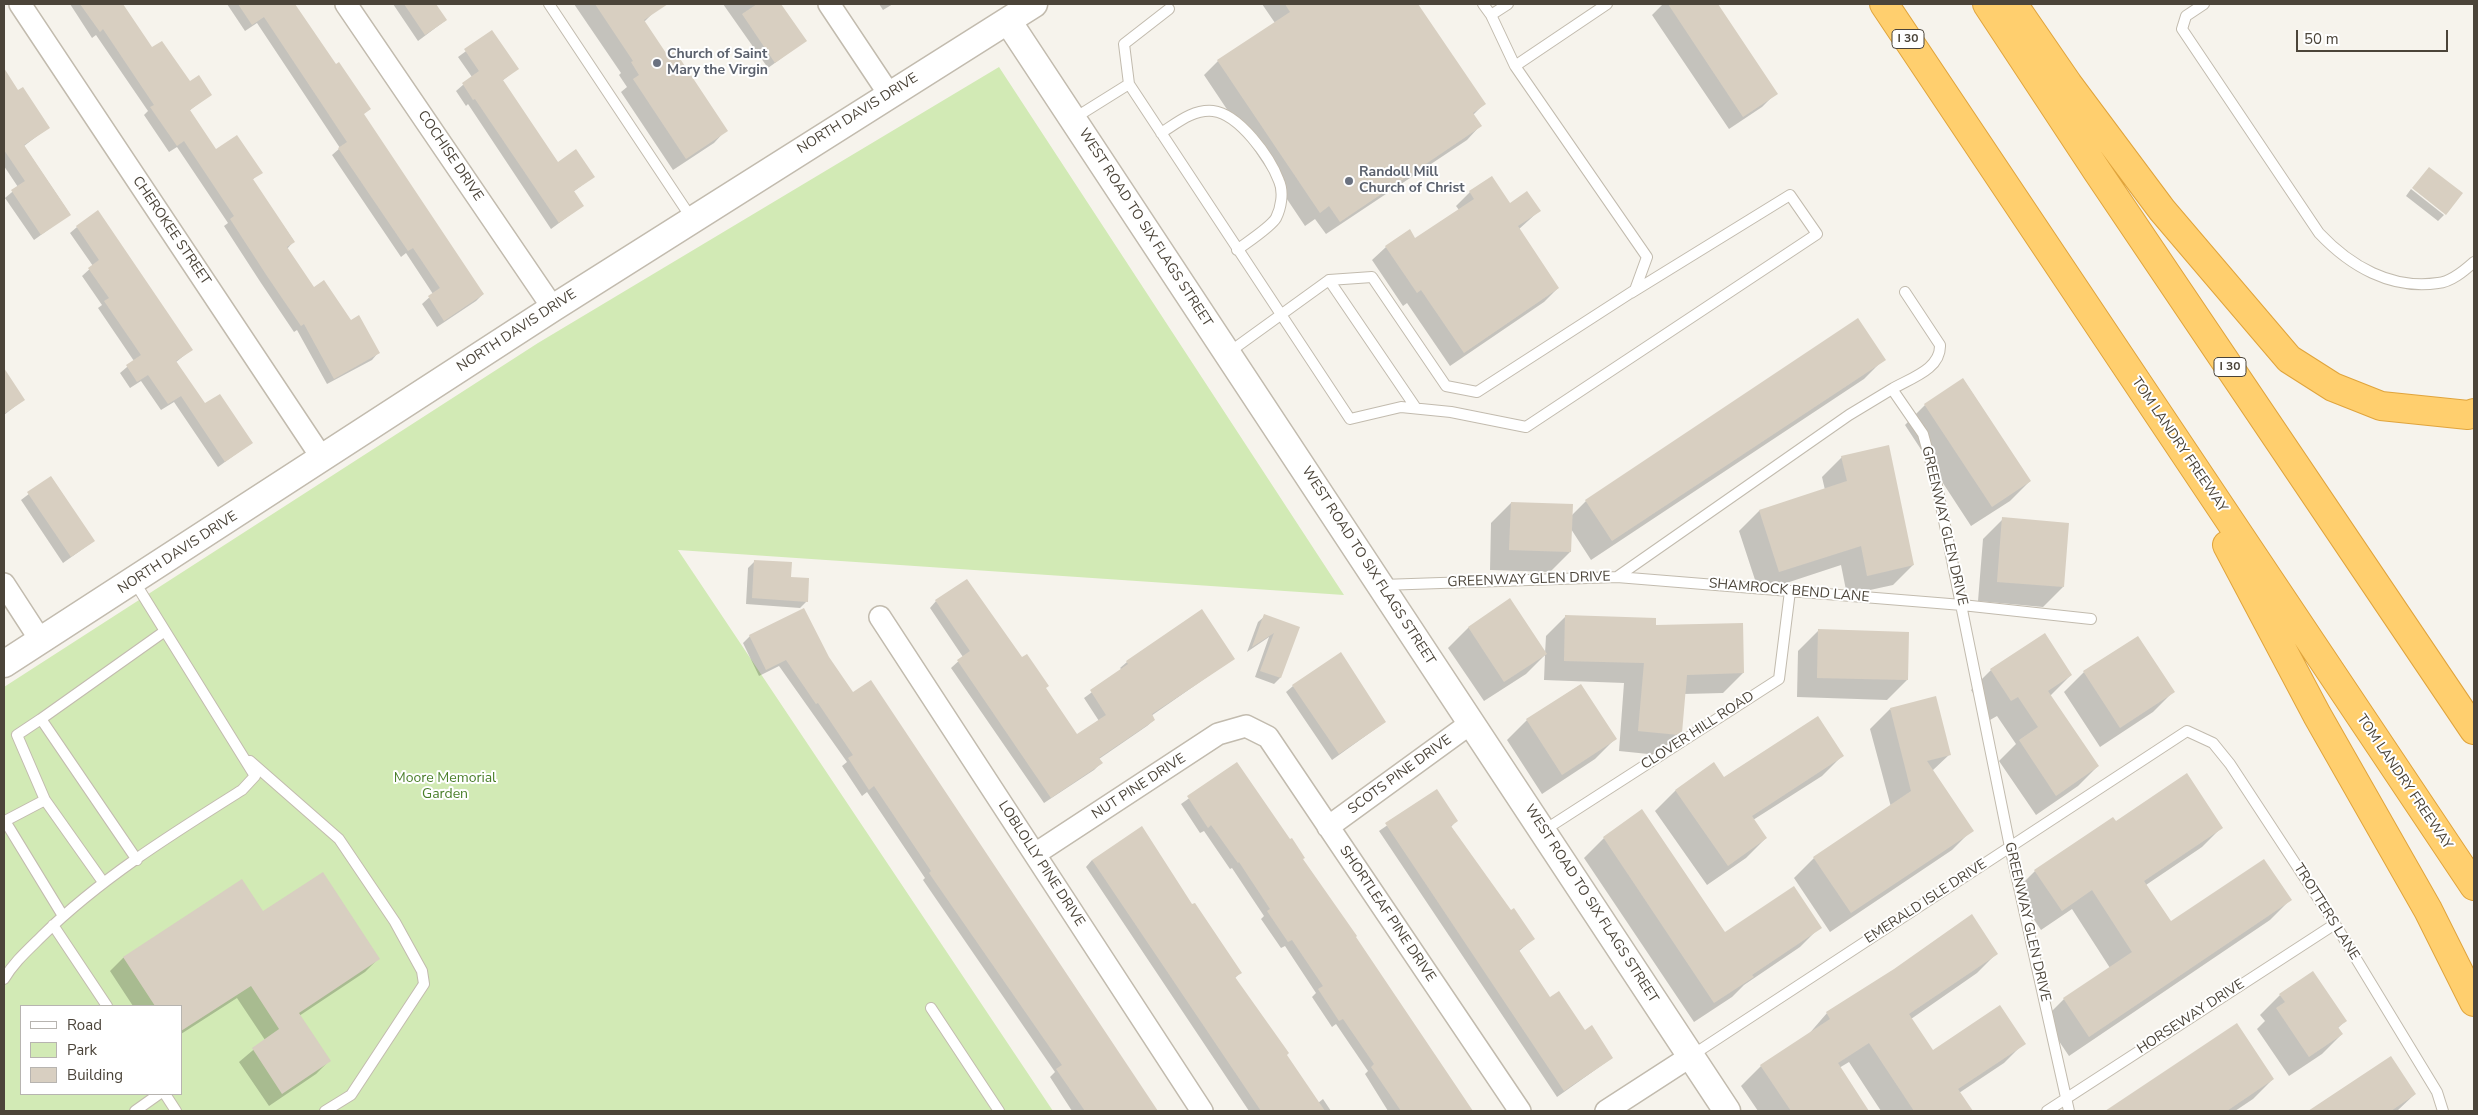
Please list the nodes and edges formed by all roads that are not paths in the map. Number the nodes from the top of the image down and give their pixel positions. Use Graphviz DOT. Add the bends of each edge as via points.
graph roads {
  1 [pos="20,4"];
  2 [pos="346,4"];
  3 [pos="549,4"];
  4 [pos="829,4"];
  5 [pos="1034,4"];
  6 [pos="1483,4"];
  7 [pos="1508,4"];
  8 [pos="1607,4"];
  9 [pos="1884,4"];
  10 [pos="1988,4"];
  11 [pos="2013,4"];
  12 [pos="2204,4"];
  13 [pos="1170,5"];
  14 [pos="1491,15"];
  15 [pos="1008,21"];
  16 [pos="1515,66"];
  17 [pos="1129,84"];
  18 [pos="889,94"];
  19 [pos="1073,119"];
  20 [pos="1161,133"];
  21 [pos="692,219"];
  22 [pos="1237,250"];
  23 [pos="2474,262"];
  24 [pos="1330,280"];
  25 [pos="1904,292"];
  26 [pos="1631,293"];
  27 [pos="553,308"];
  28 [pos="1281,316"];
  29 [pos="1228,353"];
  30 [pos="2139,386"];
  31 [pos="1892,389"];
  32 [pos="1416,408"];
  33 [pos="2474,413"];
  34 [pos="322,458"];
  35 [pos="1617,577"];
  36 [pos="134,582"];
  37 [pos="4,584"];
  38 [pos="1381,586"];
  39 [pos="1790,591"];
  40 [pos="1962,605"];
  41 [pos="880,617"];
  42 [pos="2091,619"];
  43 [pos="165,631"];
  44 [pos="41,641"];
  45 [pos="4,664"];
  46 [pos="41,719"];
  47 [pos="1471,723"];
  48 [pos="1246,726"];
  49 [pos="2474,730"];
  50 [pos="2188,731"];
  51 [pos="245,758"];
  52 [pos="45,800"];
  53 [pos="1328,827"];
  54 [pos="1542,831"];
  55 [pos="2010,847"];
  56 [pos="1035,854"];
  57 [pos="137,860"];
  58 [pos="103,882"];
  59 [pos="2474,886"];
  60 [pos="63,916"];
  61 [pos="2335,924"];
  62 [pos="53,925"];
  63 [pos="4,979"];
  64 [pos="2474,1002"];
  65 [pos="106,1005"];
  66 [pos="930,1008"];
  67 [pos="1691,1056"];
  68 [pos="158,1095"];
  69 [pos="166,1095"];
  70 [pos="2066,1098"];
  71 [pos="135,1111"];
  72 [pos="176,1111"];
  73 [pos="326,1111"];
  74 [pos="999,1111"];
  75 [pos="1202,1111"];
  76 [pos="1520,1111"];
  77 [pos="1606,1111"];
  78 [pos="1727,1111"];
  79 [pos="2047,1111"];
  80 [pos="2069,1111"];
  81 [pos="2443,1111"];
  1 -- 34 [label="street, CHEROKEE STREET"];
  2 -- 27 [label="street, COCHISE DRIVE"];
  3 -- 21 [label="lane"];
  4 -- 18 [label="street"];
  5 -- 15 [label="street, NORTH DAVIS DRIVE"];
  6 -- 14 [label="lane"];
  7 -- 14 [label="lane"];
  8 -- 16 [label="lane"];
  9 -- 30 [label="highway, TOM LANDRY FREEWAY / I 30"];
  10 -- 49 [label="highway, I 30"];
  11 -- 33 [label="highway" via="2162,210 2289,359 2333,387 2380,406"];
  12 -- 23 [label="lane" via="2186,16 2182,29 2319,233 2335,250 2358,267 2382,278 2408,283 2438,284"];
  13 -- 17 [label="lane" via="1124,44"];
  14 -- 16 [label="lane"];
  15 -- 18 [label="street, NORTH DAVIS DRIVE"];
  15 -- 19 [label="street, WEST ROAD TO SIX FLAGS STREET"];
  16 -- 26 [label="lane" via="1647,257"];
  17 -- 19 [label="lane"];
  17 -- 20 [label="lane"];
  18 -- 21 [label="street, NORTH DAVIS DRIVE"];
  19 -- 29 [label="street, WEST ROAD TO SIX FLAGS STREET"];
  20 -- 22 [label="lane"];
  20 -- 22 [label="lane" via="1194,113 1213,111 1230,116 1242,126 1265,157 1280,182 1281,198 1275,220"];
  21 -- 27 [label="street, NORTH DAVIS DRIVE"];
  22 -- 28 [label="lane"];
  24 -- 26 [label="lane" via="1372,277 1446,386 1477,392"];
  24 -- 28 [label="lane"];
  24 -- 32 [label="lane"];
  25 -- 31 [label="lane" via="1940,345 1940,355 1935,364"];
  26 -- 32 [label="lane" via="1790,195 1816,234 1526,427"];
  27 -- 34 [label="street, NORTH DAVIS DRIVE"];
  28 -- 29 [label="lane"];
  28 -- 32 [label="lane" via="1350,419 1401,407"];
  29 -- 38 [label="street, WEST ROAD TO SIX FLAGS STREET"];
  30 -- 59 [label="highway, TOM LANDRY FREEWAY / I 30"];
  30 -- 64 [label="highway" via="2317,715 2428,910"];
  31 -- 35 [label="lane, GREENWAY GLEN DRIVE" via="1849,415"];
  31 -- 40 [label="lane, GREENWAY GLEN DRIVE" via="1923,434"];
  34 -- 36 [label="street, NORTH DAVIS DRIVE"];
  35 -- 38 [label="lane, GREENWAY GLEN DRIVE"];
  35 -- 39 [label="lane, SHAMROCK BEND LANE"];
  36 -- 43 [label="lane"];
  36 -- 44 [label="street, NORTH DAVIS DRIVE"];
  37 -- 44 [label="street"];
  38 -- 47 [label="street, WEST ROAD TO SIX FLAGS STREET"];
  39 -- 40 [label="lane, SHAMROCK BEND LANE"];
  39 -- 54 [label="lane, CLOVER HILL ROAD" via="1779,679"];
  40 -- 42 [label="lane, SHAMROCK BEND LANE"];
  40 -- 55 [label="lane, GREENWAY GLEN DRIVE"];
  41 -- 56 [label="street, LOBLOLLY PINE DRIVE"];
  43 -- 46 [label="lane"];
  43 -- 51 [label="lane"];
  44 -- 45 [label="street, NORTH DAVIS DRIVE"];
  46 -- 52 [label="lane" via="17,735"];
  46 -- 57 [label="lane"];
  47 -- 53 [label="street, SCOTS PINE DRIVE"];
  47 -- 54 [label="street, WEST ROAD TO SIX FLAGS STREET"];
  48 -- 53 [label="street, SHORTLEAF PINE DRIVE" via="1268,737"];
  48 -- 56 [label="street, NUT PINE DRIVE" via="1218,734"];
  50 -- 55 [label="lane, EMERALD ISLE DRIVE"];
  50 -- 61 [label="lane, TROTTERS LANE" via="2213,743 2230,764"];
  51 -- 57 [label="lane" via="255,776 242,790"];
  51 -- 73 [label="lane" via="339,839 395,922 422,971 424,984 351,1095"];
  52 -- 58 [label="lane"];
  52 -- 60 [label="lane" via="5,821"];
  53 -- 76 [label="street, SHORTLEAF PINE DRIVE"];
  54 -- 67 [label="street, WEST ROAD TO SIX FLAGS STREET"];
  55 -- 67 [label="lane, EMERALD ISLE DRIVE"];
  55 -- 70 [label="lane, GREENWAY GLEN DRIVE"];
  56 -- 75 [label="street, LOBLOLLY PINE DRIVE"];
  57 -- 58 [label="lane"];
  58 -- 60 [label="lane"];
  60 -- 62 [label="lane"];
  61 -- 70 [label="lane, HORSEWAY DRIVE"];
  61 -- 81 [label="lane, TROTTERS LANE" via="2437,1092"];
  62 -- 63 [label="lane" via="11,967"];
  62 -- 65 [label="lane"];
  66 -- 74 [label="lane"];
  67 -- 77 [label="street"];
  67 -- 78 [label="street, WEST ROAD TO SIX FLAGS STREET"];
  68 -- 71 [label="lane"];
  69 -- 72 [label="lane"];
  70 -- 79 [label="lane, HORSEWAY DRIVE"];
  70 -- 80 [label="lane, GREENWAY GLEN DRIVE"];
}
